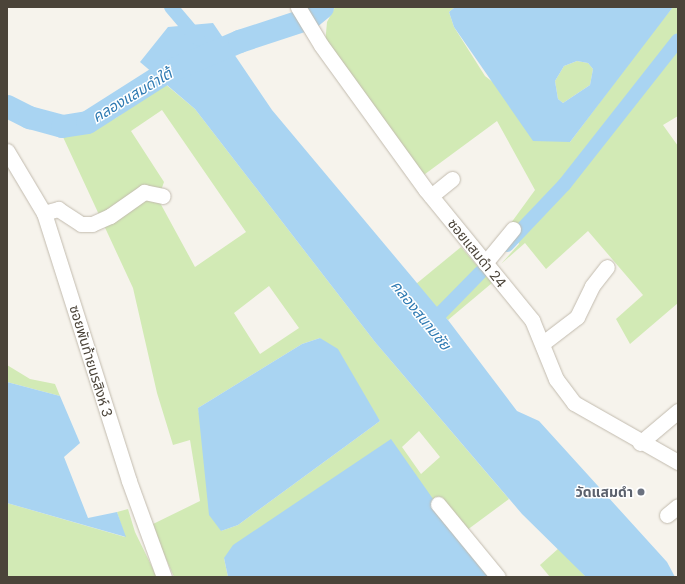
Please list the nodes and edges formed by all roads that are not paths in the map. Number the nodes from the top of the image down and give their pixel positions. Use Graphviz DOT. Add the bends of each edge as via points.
graph roads {
  1 [pos="299,9"];
  2 [pos="7,151"];
  3 [pos="452,179"];
  4 [pos="164,196"];
  5 [pos="430,196"];
  6 [pos="44,214"];
  7 [pos="512,228"];
  8 [pos="485,263"];
  9 [pos="607,267"];
  10 [pos="543,344"];
  11 [pos="678,411"];
  12 [pos="640,442"];
  13 [pos="678,462"];
  14 [pos="438,504"];
  15 [pos="164,577"];
  16 [pos="498,577"];
  1 -- 5 [label="street, ซอยแสมดำ 24" via="321,45"];
  2 -- 6 [label="street, ซอยพันท้ายนรสิงห์ 3"];
  3 -- 5 [label="street"];
  4 -- 6 [label="street" via="144,192 110,216 92,224 81,224 58,209"];
  5 -- 8 [label="street, ซอยแสมดำ 24"];
  6 -- 15 [label="street, ซอยพันท้ายนรสิงห์ 3" via="129,481"];
  7 -- 8 [label="street"];
  8 -- 10 [label="street, ซอยแสมดำ 24" via="532,320"];
  9 -- 10 [label="street" via="592,286 577,317"];
  10 -- 12 [label="street, ซอยแสมดำ 24" via="556,379 574,403"];
  11 -- 12 [label="street"];
  12 -- 13 [label="street, ซอยแสมดำ 24"];
  14 -- 16 [label="street"];
}
